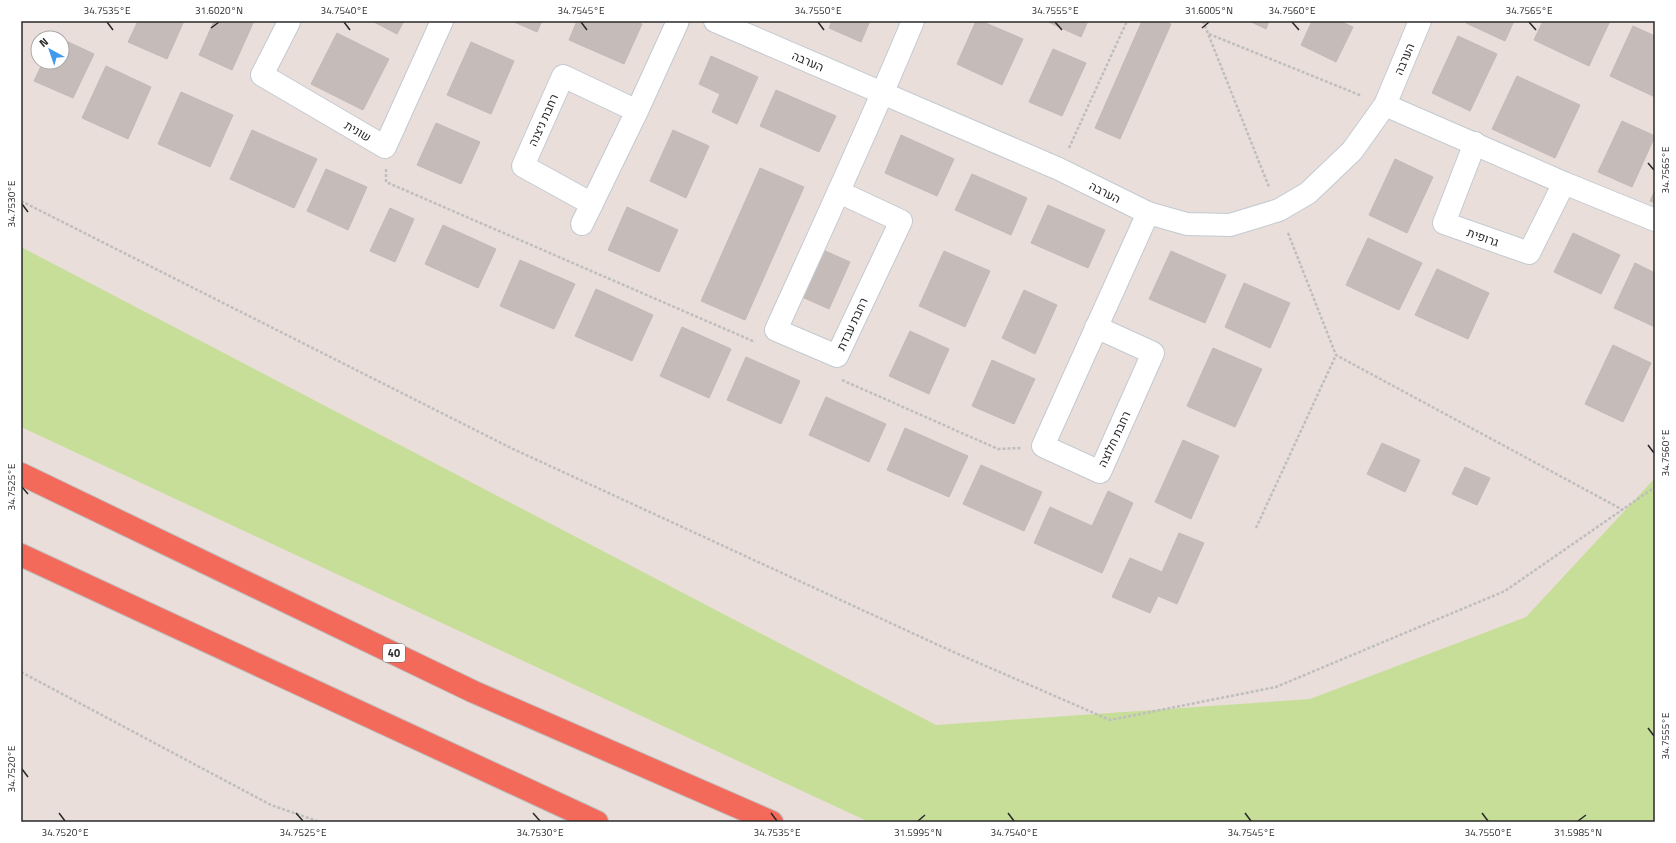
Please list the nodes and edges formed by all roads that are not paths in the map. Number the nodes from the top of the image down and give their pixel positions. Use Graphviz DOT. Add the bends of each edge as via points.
graph roads {
  1 [pos="442,21"];
  2 [pos="678,21"];
  3 [pos="715,21"];
  4 [pos="913,21"];
  5 [pos="1420,21"];
  6 [pos="289,22"];
  7 [pos="883,94"];
  8 [pos="1385,105"];
  9 [pos="637,111"];
  10 [pos="1474,143"];
  11 [pos="1564,183"];
  12 [pos="839,192"];
  13 [pos="592,204"];
  14 [pos="1148,213"];
  15 [pos="1655,220"];
  16 [pos="582,224"];
  17 [pos="1096,327"];
  18 [pos="21,474"];
  19 [pos="21,555"];
  20 [pos="597,822"];
  21 [pos="772,822"];
  1 -- 6 [label="street, שונית" via="385,147 262,75"];
  2 -- 9 [label="street"];
  3 -- 7 [label="street, הערבה"];
  4 -- 7 [label="street, רחבת עבדת"];
  5 -- 8 [label="street, הערבה"];
  7 -- 12 [label="street, רחבת עבדת"];
  7 -- 14 [label="street, הערבה" via="1059,169"];
  8 -- 10 [label="street"];
  8 -- 14 [label="street, הערבה" via="1352,151 1308,193 1279,210 1230,225 1188,224"];
  9 -- 13 [label="street"];
  9 -- 13 [label="street, רחבת ניצנה" via="562,76 523,166"];
  10 -- 11 [label="street"];
  10 -- 11 [label="street, גרופית" via="1444,223 1529,253"];
  11 -- 15 [label="street"];
  12 -- 12 [label="street, רחבת עבדת" via="901,221 837,356 776,330"];
  13 -- 16 [label="street"];
  14 -- 17 [label="street"];
  17 -- 17 [label="street, רחבת חלוצה" via="1153,353 1100,472 1043,446"];
  18 -- 21 [label="highway, 40" via="474,692"];
  19 -- 20 [label="highway"];
}
